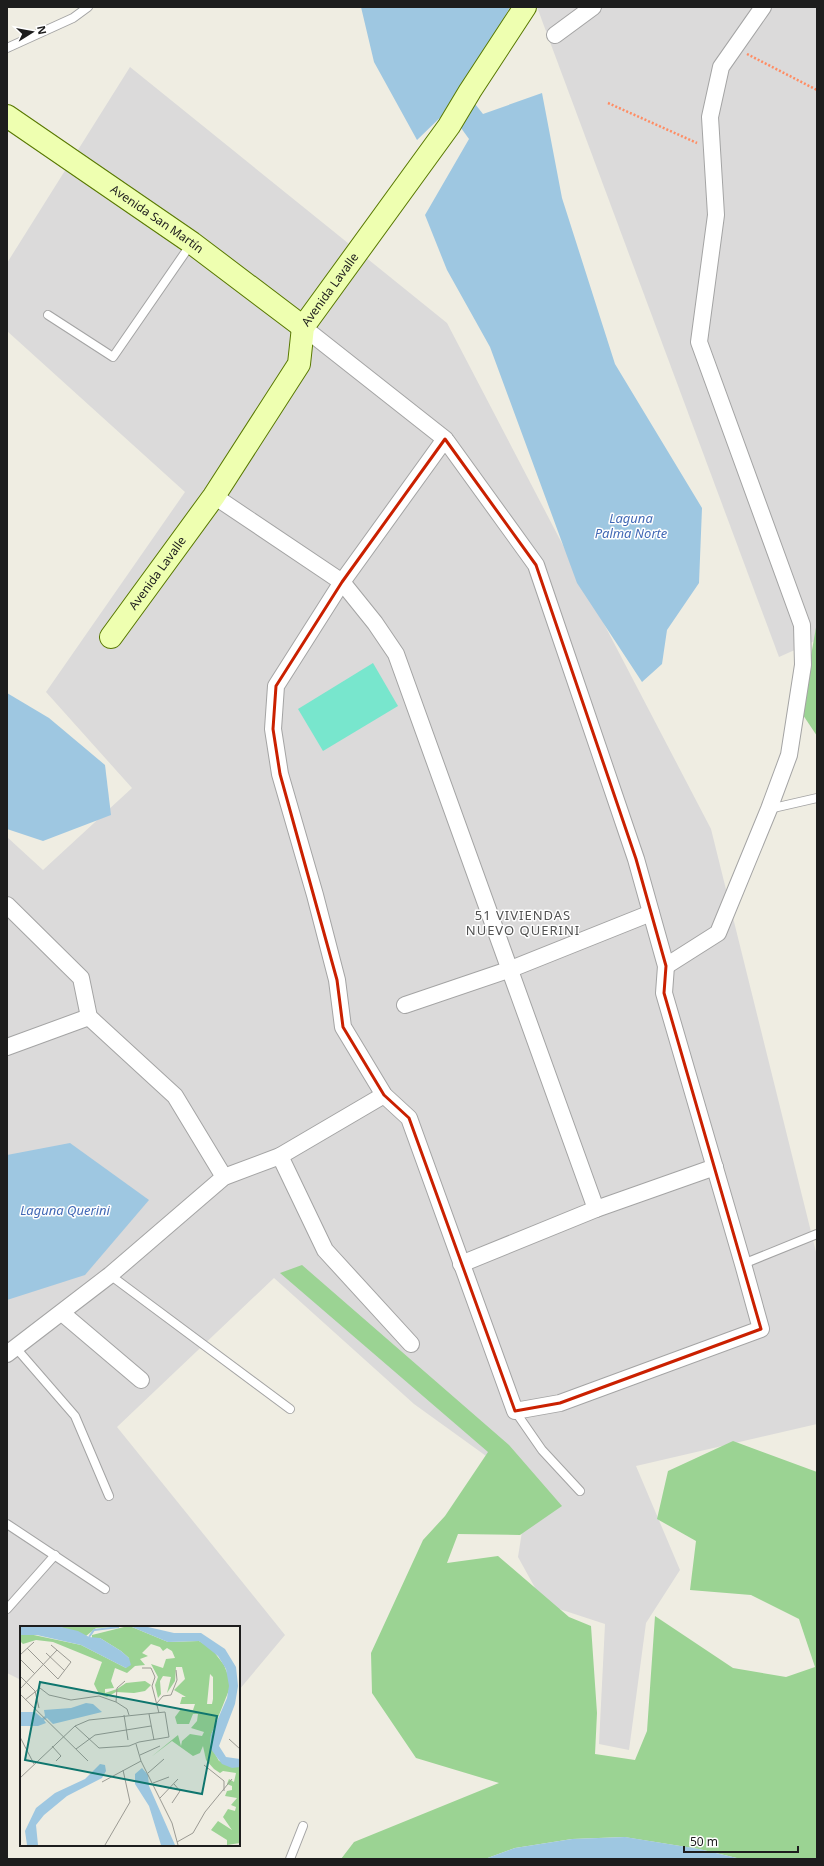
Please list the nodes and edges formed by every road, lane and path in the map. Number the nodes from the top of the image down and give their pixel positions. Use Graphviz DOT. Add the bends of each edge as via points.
graph roads {
  1 [pos="88,7"];
  2 [pos="525,7"];
  3 [pos="593,7"];
  4 [pos="763,7"];
  5 [pos="555,35"];
  6 [pos="735,47"];
  7 [pos="7,48"];
  8 [pos="817,90"];
  9 [pos="608,103"];
  10 [pos="7,116"];
  11 [pos="712,149"];
  12 [pos="192,243"];
  13 [pos="48,315"];
  14 [pos="303,327"];
  15 [pos="445,439"];
  16 [pos="214,496"];
  17 [pos="342,582"];
  18 [pos="111,637"];
  19 [pos="817,798"];
  20 [pos="769,809"];
  21 [pos="7,905"];
  22 [pos="651,913"];
  23 [pos="666,966"];
  24 [pos="511,969"];
  25 [pos="405,1005"];
  26 [pos="89,1017"];
  27 [pos="7,1047"];
  28 [pos="384,1095"];
  29 [pos="280,1156"];
  30 [pos="715,1167"];
  31 [pos="224,1177"];
  32 [pos="596,1209"];
  33 [pos="817,1234"];
  34 [pos="461,1264"];
  35 [pos="743,1264"];
  36 [pos="110,1275"];
  37 [pos="62,1313"];
  38 [pos="412,1344"];
  39 [pos="12,1351"];
  40 [pos="141,1380"];
  41 [pos="290,1409"];
  42 [pos="515,1411"];
  43 [pos="580,1491"];
  44 [pos="109,1496"];
  45 [pos="7,1524"];
  46 [pos="55,1556"];
  47 [pos="105,1589"];
  48 [pos="7,1609"];
  49 [pos="303,1826"];
  50 [pos="290,1859"];
  1 -- 7 [label="lane" via="73,18"];
  2 -- 14 [label="street, Avenida Lavalle" via="449,126"];
  3 -- 5 [label="street"];
  4 -- 6 [label="street"];
  6 -- 8 [label="path"];
  6 -- 11 [label="street" via="721,67 710,116"];
  9 -- 11 [label="path"];
  10 -- 12 [label="street, Avenida San Martín"];
  11 -- 20 [label="street" via="716,214 699,342 802,625 803,665 789,756"];
  12 -- 13 [label="lane" via="113,357"];
  12 -- 14 [label="street, Avenida San Martín"];
  14 -- 15 [label="street"];
  14 -- 16 [label="street, Avenida Lavalle" via="299,364"];
  15 -- 17 [label="street"];
  15 -- 22 [label="street" via="536,565 636,859"];
  16 -- 17 [label="street"];
  16 -- 18 [label="street, Avenida Lavalle"];
  17 -- 24 [label="street" via="396,654"];
  17 -- 28 [label="street" via="276,686 273,729 280,774 337,980 343,1027"];
  19 -- 20 [label="lane"];
  20 -- 23 [label="street" via="718,934"];
  21 -- 26 [label="street" via="81,978"];
  22 -- 23 [label="street"];
  22 -- 24 [label="street"];
  23 -- 30 [label="street" via="664,993"];
  24 -- 25 [label="street"];
  24 -- 32 [label="street"];
  26 -- 27 [label="street"];
  26 -- 31 [label="street" via="175,1096"];
  28 -- 29 [label="street"];
  28 -- 34 [label="street" via="409,1118"];
  29 -- 31 [label="street"];
  29 -- 38 [label="street" via="325,1250"];
  30 -- 32 [label="street"];
  30 -- 35 [label="street"];
  31 -- 36 [label="street"];
  32 -- 34 [label="street"];
  33 -- 35 [label="lane"];
  34 -- 42 [label="street"];
  35 -- 42 [label="street" via="761,1329 560,1403"];
  36 -- 37 [label="street"];
  36 -- 41 [label="lane"];
  37 -- 39 [label="street"];
  37 -- 40 [label="street"];
  39 -- 44 [label="lane" via="75,1416"];
  42 -- 43 [label="lane" via="542,1450"];
  45 -- 46 [label="lane"];
  46 -- 47 [label="lane"];
  46 -- 48 [label="lane"];
  49 -- 50 [label="lane"];
}
